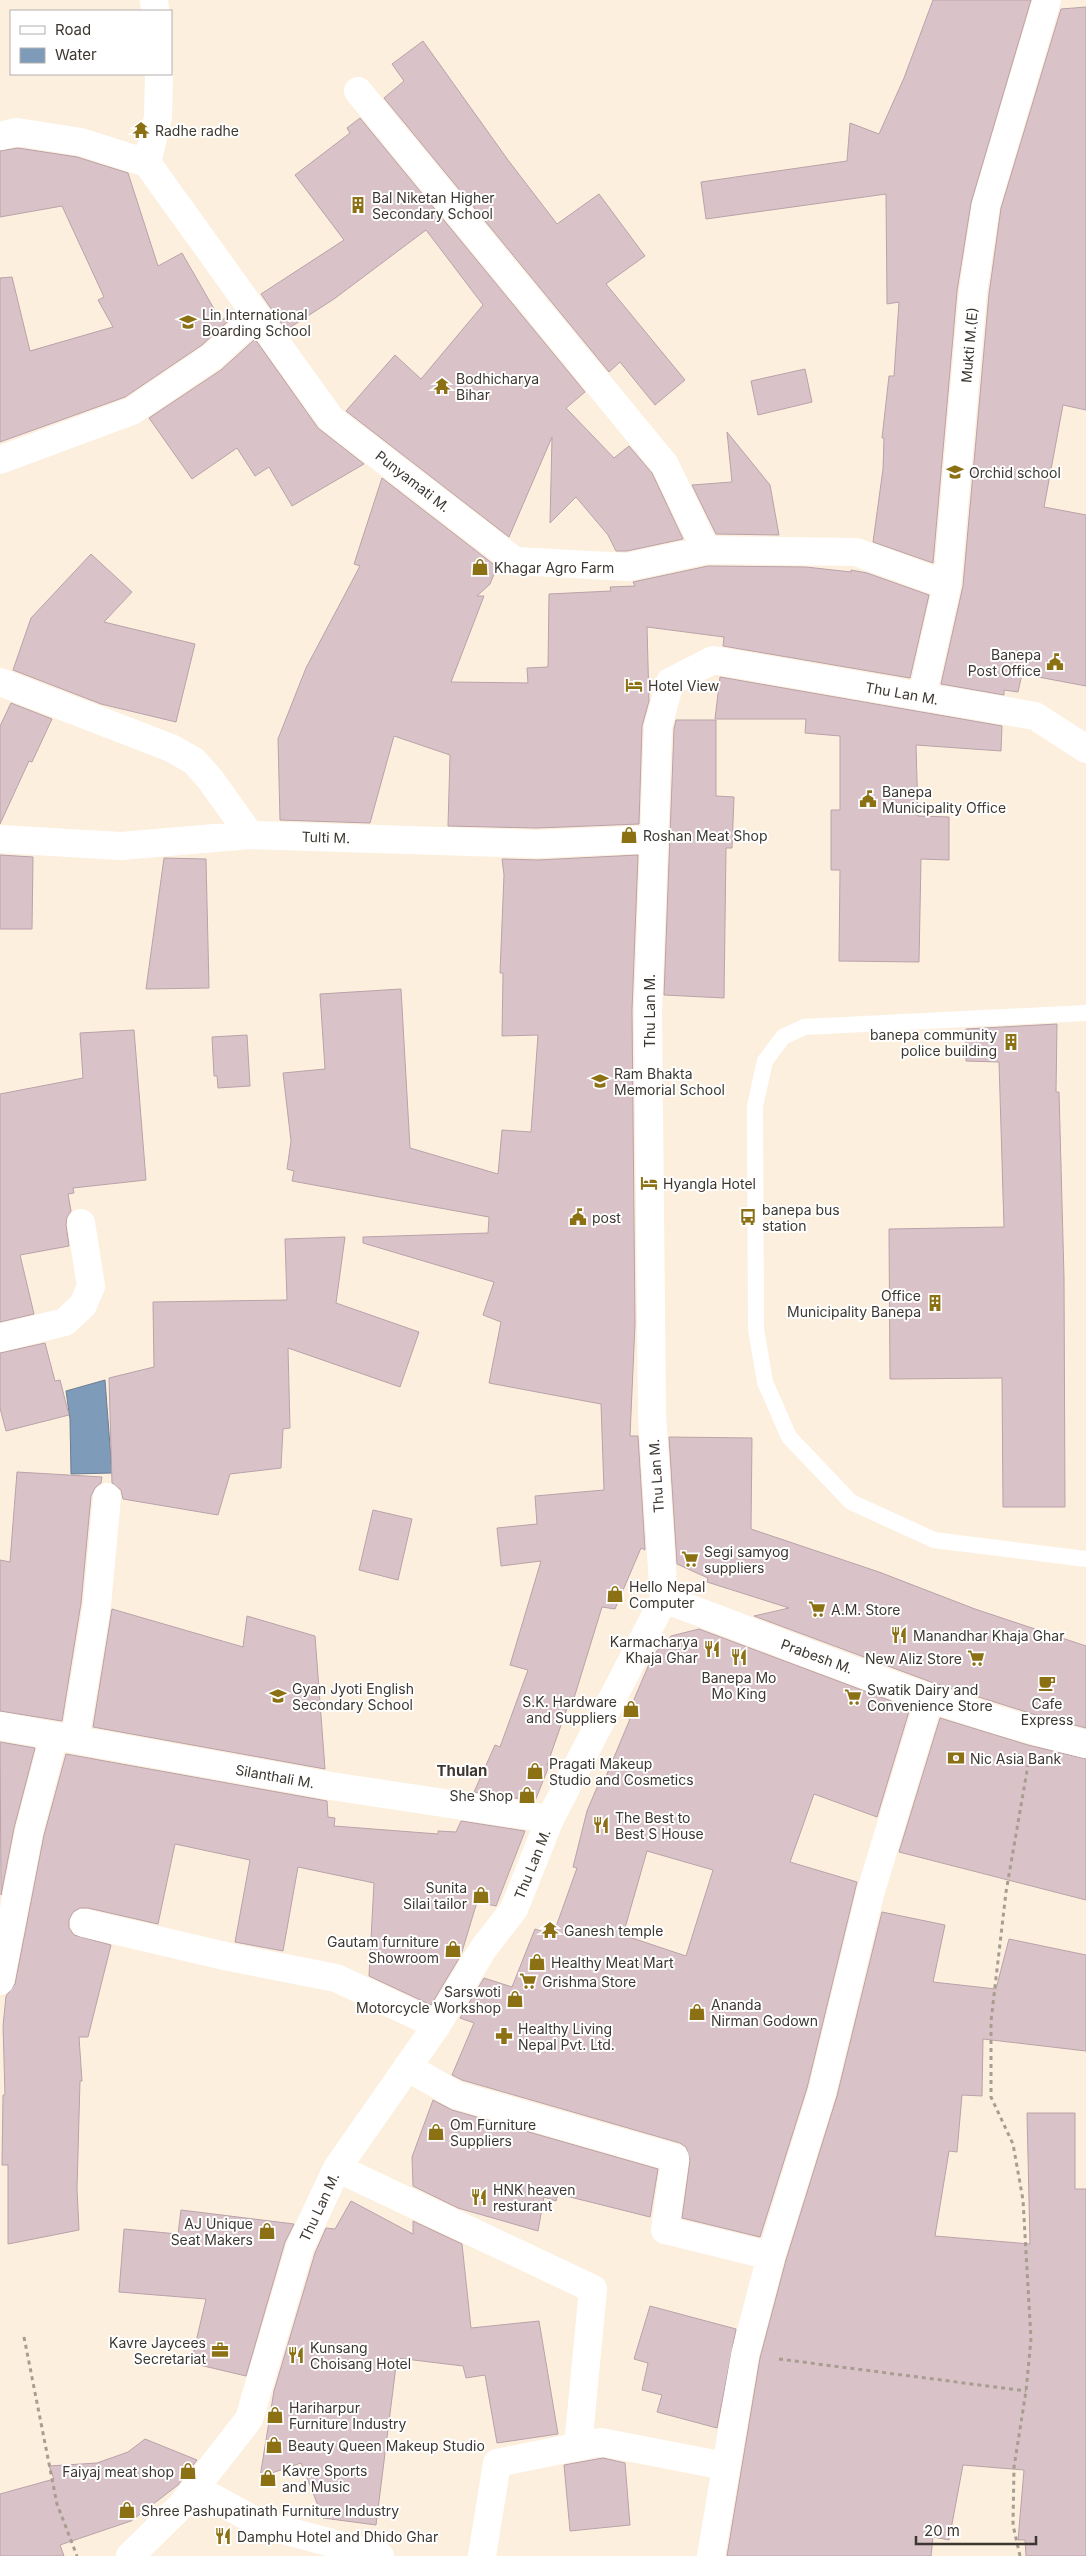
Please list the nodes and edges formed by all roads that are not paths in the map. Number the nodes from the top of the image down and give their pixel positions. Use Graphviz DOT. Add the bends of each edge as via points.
graph roads {
  1 [pos="1047,0"];
  2 [pos="158,75"];
  3 [pos="358,90"];
  4 [pos="0,136"];
  5 [pos="147,164"];
  6 [pos="257,316"];
  7 [pos="0,460"];
  8 [pos="706,550"];
  9 [pos="947,585"];
  10 [pos="0,682"];
  11 [pos="922,697"];
  12 [pos="1086,749"];
  13 [pos="250,835"];
  14 [pos="0,838"];
  15 [pos="653,840"];
  16 [pos="1086,1013"];
  17 [pos="81,1222"];
  18 [pos="0,1338"];
  19 [pos="107,1497"];
  20 [pos="1086,1559"];
  21 [pos="664,1599"];
  22 [pos="930,1697"];
  23 [pos="0,1726"];
  24 [pos="65,1738"];
  25 [pos="1086,1744"];
  26 [pos="550,1819"];
  27 [pos="84,1923"];
  28 [pos="0,1982"];
  29 [pos="437,2025"];
  30 [pos="407,2067"];
  31 [pos="337,2168"];
  32 [pos="771,2256"];
  33 [pos="578,2447"];
  34 [pos="725,2466"];
  35 [pos="195,2488"];
  36 [pos="130,2556"];
  37 [pos="380,2556"];
  38 [pos="482,2556"];
  39 [pos="711,2556"];
  1 -- 9 [label="street, Mukti M.(E)" via="986,205 973,292"];
  2 -- 5 [label="street" via="158,118"];
  3 -- 8 [label="street" via="665,465"];
  4 -- 5 [label="street" via="18,132 81,142"];
  5 -- 6 [label="street, Punyamati M."];
  6 -- 7 [label="street" via="212,357 132,411"];
  6 -- 8 [label="street, Punyamati M." via="331,419 515,561 628,567"];
  8 -- 9 [label="street, Punyamati M." via="856,552"];
  9 -- 11 [label="street, Mukti M.(E)"];
  10 -- 13 [label="street" via="171,748 194,761"];
  11 -- 12 [label="street, Thu Lan M." via="1035,716"];
  11 -- 15 [label="street, Thu Lan M." via="713,660 670,682 658,727"];
  13 -- 14 [label="street, Tulti M." via="121,846"];
  13 -- 15 [label="street, Tulti M." via="536,844"];
  15 -- 21 [label="street, Thu Lan M." via="648,1010 652,1415"];
  16 -- 20 [label="lane" via="804,1027 783,1038 765,1062 755,1106 756,1329 765,1382 789,1437 851,1502 934,1540"];
  17 -- 18 [label="street" via="91,1286 83,1305 65,1322"];
  19 -- 24 [label="street" via="98,1605"];
  21 -- 22 [label="street, Prabesh M."];
  21 -- 26 [label="street, Thu Lan M."];
  22 -- 25 [label="street, Prabesh M." via="1034,1732"];
  22 -- 32 [label="street" via="870,1894 822,2092"];
  23 -- 24 [label="street, Silanthali M."];
  24 -- 26 [label="street, Silanthali M." via="331,1786"];
  24 -- 28 [label="street" via="29,1832"];
  26 -- 29 [label="street, Thu Lan M." via="514,1909 483,1949"];
  27 -- 29 [label="street" via="336,1978"];
  29 -- 30 [label="street, Thu Lan M."];
  30 -- 31 [label="street, Thu Lan M."];
  30 -- 32 [label="street" via="456,2095 675,2158 665,2230"];
  31 -- 33 [label="street" via="593,2289"];
  31 -- 35 [label="street, Thu Lan M." via="300,2247 249,2419"];
  32 -- 34 [label="street" via="745,2354"];
  33 -- 34 [label="street" via="601,2442"];
  33 -- 38 [label="street" via="497,2463"];
  34 -- 39 [label="street"];
  35 -- 36 [label="street, Thu Lan M." via="182,2506"];
  35 -- 37 [label="street" via="261,2524"];
}
